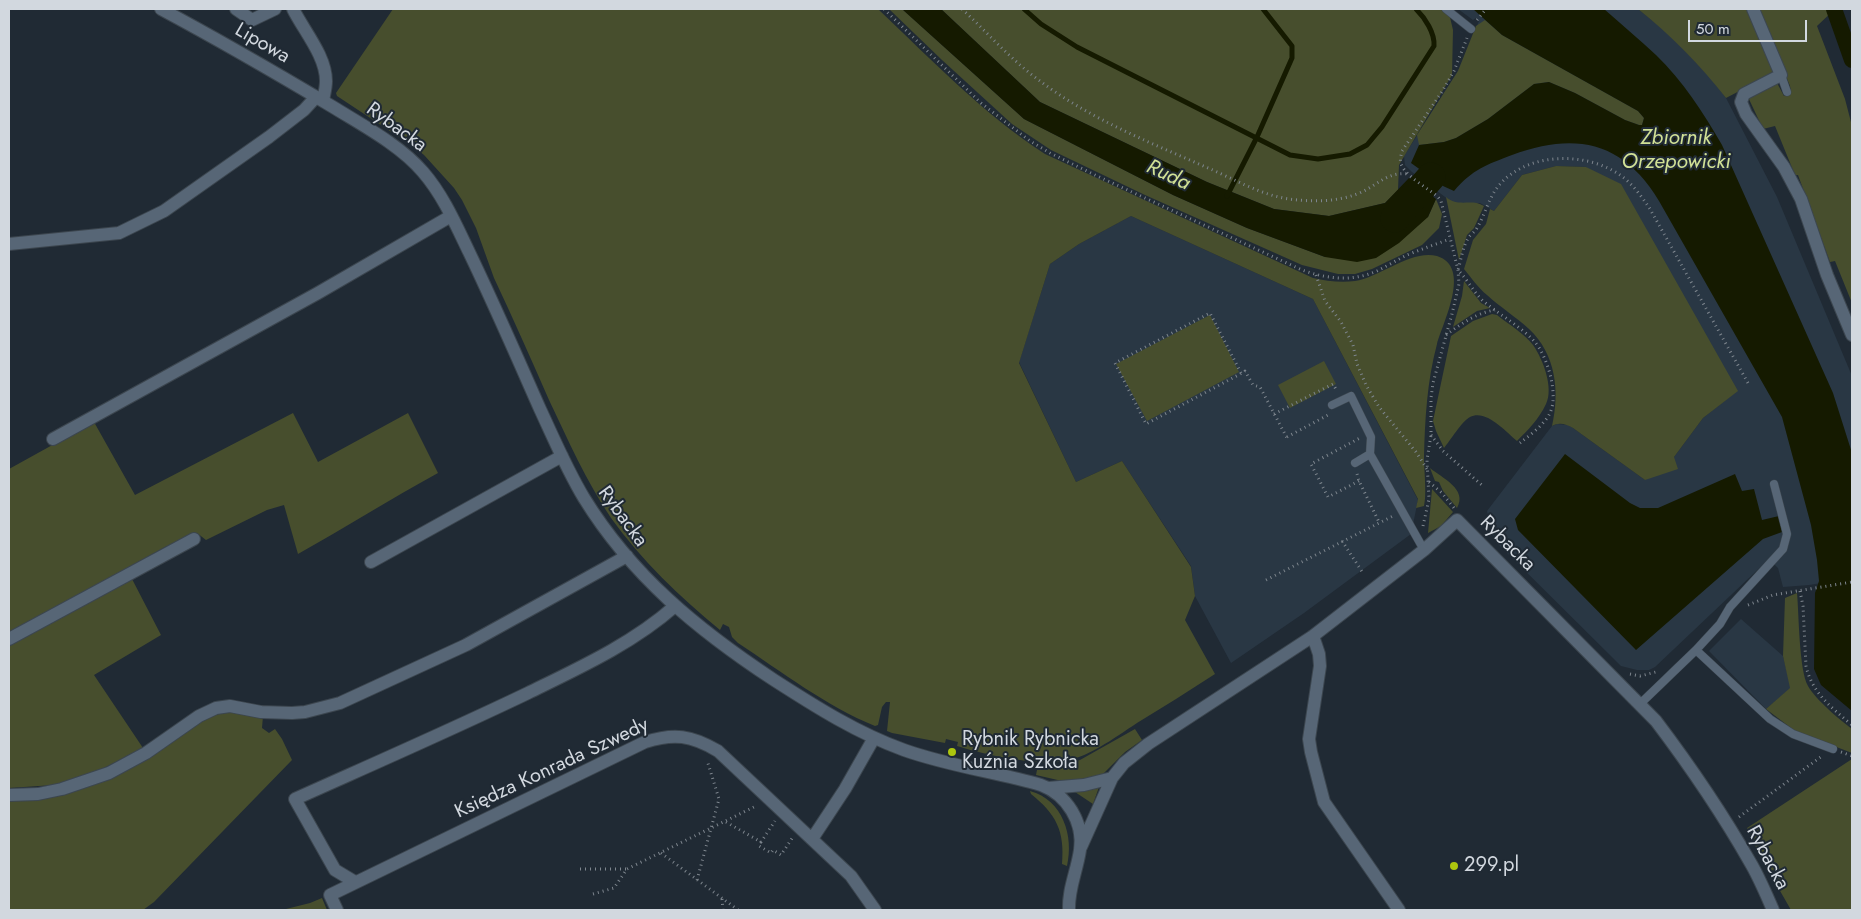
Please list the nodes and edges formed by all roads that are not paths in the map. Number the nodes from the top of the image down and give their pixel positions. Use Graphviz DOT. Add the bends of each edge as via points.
graph roads {
  1 [pos="161,9"];
  2 [pos="236,9"];
  3 [pos="275,9"];
  4 [pos="293,9"];
  5 [pos="1446,9"];
  6 [pos="1753,9"];
  7 [pos="181,13"];
  8 [pos="1471,29"];
  9 [pos="1781,75"];
  10 [pos="1787,92"];
  11 [pos="319,99"];
  12 [pos="450,216"];
  13 [pos="9,244"];
  14 [pos="1852,335"];
  15 [pos="1332,405"];
  16 [pos="53,439"];
  17 [pos="1370,454"];
  18 [pos="562,456"];
  19 [pos="1355,463"];
  20 [pos="1774,484"];
  21 [pos="194,539"];
  22 [pos="1424,550"];
  23 [pos="627,556"];
  24 [pos="371,562"];
  25 [pos="675,606"];
  26 [pos="1313,636"];
  27 [pos="9,639"];
  28 [pos="1696,650"];
  29 [pos="1640,704"];
  30 [pos="874,738"];
  31 [pos="1833,749"];
  32 [pos="1112,778"];
  33 [pos="1048,788"];
  34 [pos="9,795"];
  35 [pos="812,839"];
  36 [pos="1080,849"];
  37 [pos="355,882"];
  38 [pos="337,910"];
  39 [pos="876,910"];
  40 [pos="1069,910"];
  41 [pos="1399,910"];
  42 [pos="1773,910"];
  1 -- 7 [label="street, Lipowa"];
  2 -- 3 [label="street" via="252,20"];
  4 -- 11 [label="street" via="324,68 326,82"];
  5 -- 8 [label="lane"];
  6 -- 9 [label="street"];
  7 -- 11 [label="street, Lipowa"];
  9 -- 10 [label="lane"];
  9 -- 14 [label="street" via="1744,94 1742,105 1798,193"];
  11 -- 12 [label="street, Rybacka" via="412,160 432,183"];
  11 -- 13 [label="street" via="155,216 119,232"];
  12 -- 16 [label="street"];
  12 -- 18 [label="street, Rybacka"];
  15 -- 17 [label="lane" via="1351,396 1372,438"];
  17 -- 19 [label="lane"];
  17 -- 22 [label="lane"];
  18 -- 23 [label="street, Rybacka" via="590,506"];
  18 -- 24 [label="street"];
  20 -- 28 [label="lane" via="1787,542"];
  21 -- 27 [label="street"];
  22 -- 26 [label="street, Rybacka"];
  22 -- 29 [label="street, Rybacka" via="1457,520"];
  23 -- 25 [label="street, Rybacka"];
  23 -- 34 [label="street" via="466,645 340,703 292,713 230,706 216,708 146,753 102,776 38,794"];
  25 -- 30 [label="street, Rybacka" via="759,670 834,719"];
  25 -- 37 [label="street" via="659,620 599,658 476,718 295,799 335,870"];
  26 -- 32 [label="street, Rybacka" via="1148,744 1124,763"];
  26 -- 41 [label="street" via="1320,666 1309,739 1324,802"];
  28 -- 29 [label="lane"];
  28 -- 31 [label="lane" via="1770,719 1794,734"];
  29 -- 42 [label="street, Rybacka" via="1678,749 1728,825"];
  30 -- 33 [label="street, Rybacka" via="936,761"];
  30 -- 35 [label="street"];
  32 -- 33 [label="street, Rybacka" via="1084,785"];
  32 -- 36 [label="street, Rybacka"];
  33 -- 36 [label="street, Rybacka" via="1060,795 1073,812"];
  35 -- 37 [label="street, Księdza Konrada Szwedy" via="718,751 704,742 675,736 644,742"];
  35 -- 39 [label="street, Księdza Konrada Szwedy" via="851,876"];
  36 -- 40 [label="street" via="1070,889"];
  37 -- 38 [label="street, Księdza Konrada Szwedy" via="330,894"];
}
